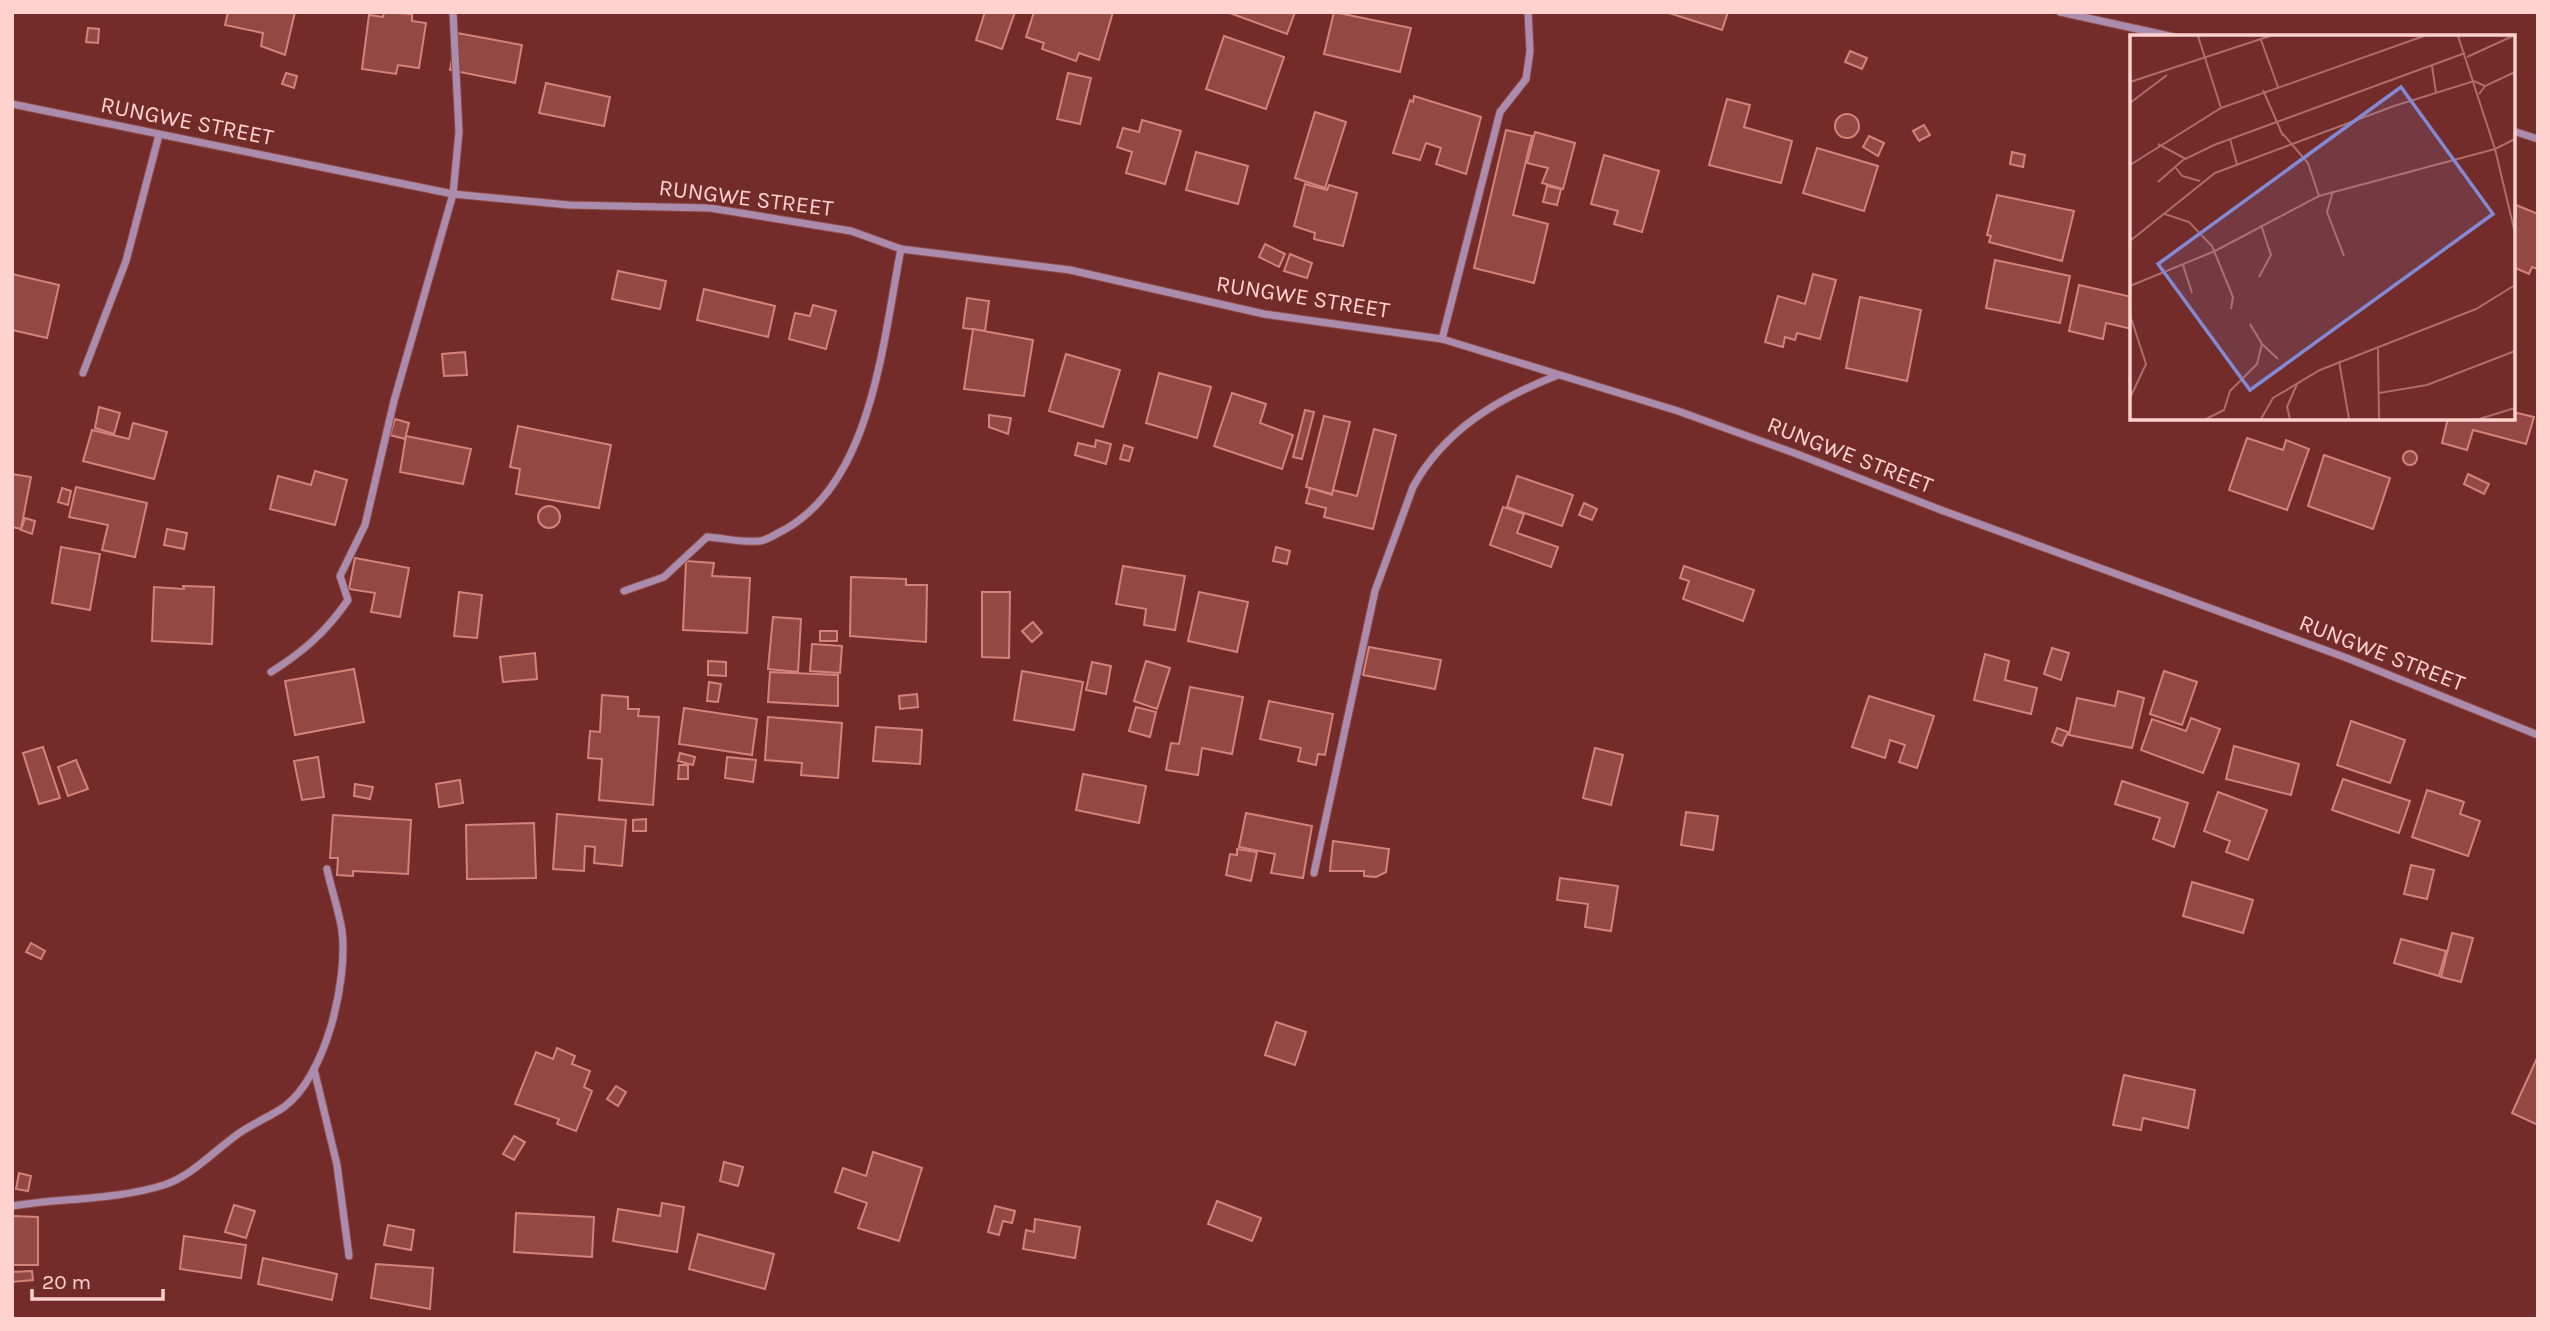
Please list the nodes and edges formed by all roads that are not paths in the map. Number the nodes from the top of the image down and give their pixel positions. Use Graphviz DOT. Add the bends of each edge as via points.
graph roads {
  1 [pos="453,12"];
  2 [pos="1528,12"];
  3 [pos="2060,12"];
  4 [pos="2165,35"];
  5 [pos="12,104"];
  6 [pos="2515,132"];
  7 [pos="159,135"];
  8 [pos="2538,139"];
  9 [pos="453,194"];
  10 [pos="901,249"];
  11 [pos="1442,339"];
  12 [pos="83,373"];
  13 [pos="1560,374"];
  14 [pos="624,591"];
  15 [pos="271,672"];
  16 [pos="2538,735"];
  17 [pos="327,869"];
  18 [pos="1314,873"];
  19 [pos="314,1068"];
  20 [pos="12,1206"];
  21 [pos="349,1256"];
  1 -- 9 [label="street" via="459,132"];
  2 -- 11 [label="street" via="1526,79 1500,112"];
  3 -- 4 [label="street"];
  5 -- 7 [label="street, RUNGWE STREET"];
  6 -- 8 [label="street"];
  7 -- 9 [label="street, RUNGWE STREET"];
  7 -- 12 [label="street" via="126,261"];
  9 -- 10 [label="street, RUNGWE STREET" via="569,205 710,208 851,231"];
  9 -- 15 [label="street" via="394,401 365,525 340,576 348,600 304,651"];
  10 -- 11 [label="street, RUNGWE STREET" via="1070,270 1264,314"];
  10 -- 14 [label="street" via="867,410 839,475 814,506 797,522 762,541 707,537 664,578"];
  11 -- 13 [label="street, RUNGWE STREET"];
  13 -- 16 [label="street, RUNGWE STREET" via="1797,454 2347,658"];
  13 -- 18 [label="street" via="1511,393 1485,409 1422,472 1413,487 1376,591"];
  17 -- 19 [label="street" via="342,932 340,981 327,1039"];
  19 -- 20 [label="street" via="286,1106 236,1135 175,1181 131,1192"];
  19 -- 21 [label="street" via="337,1165"];
}
